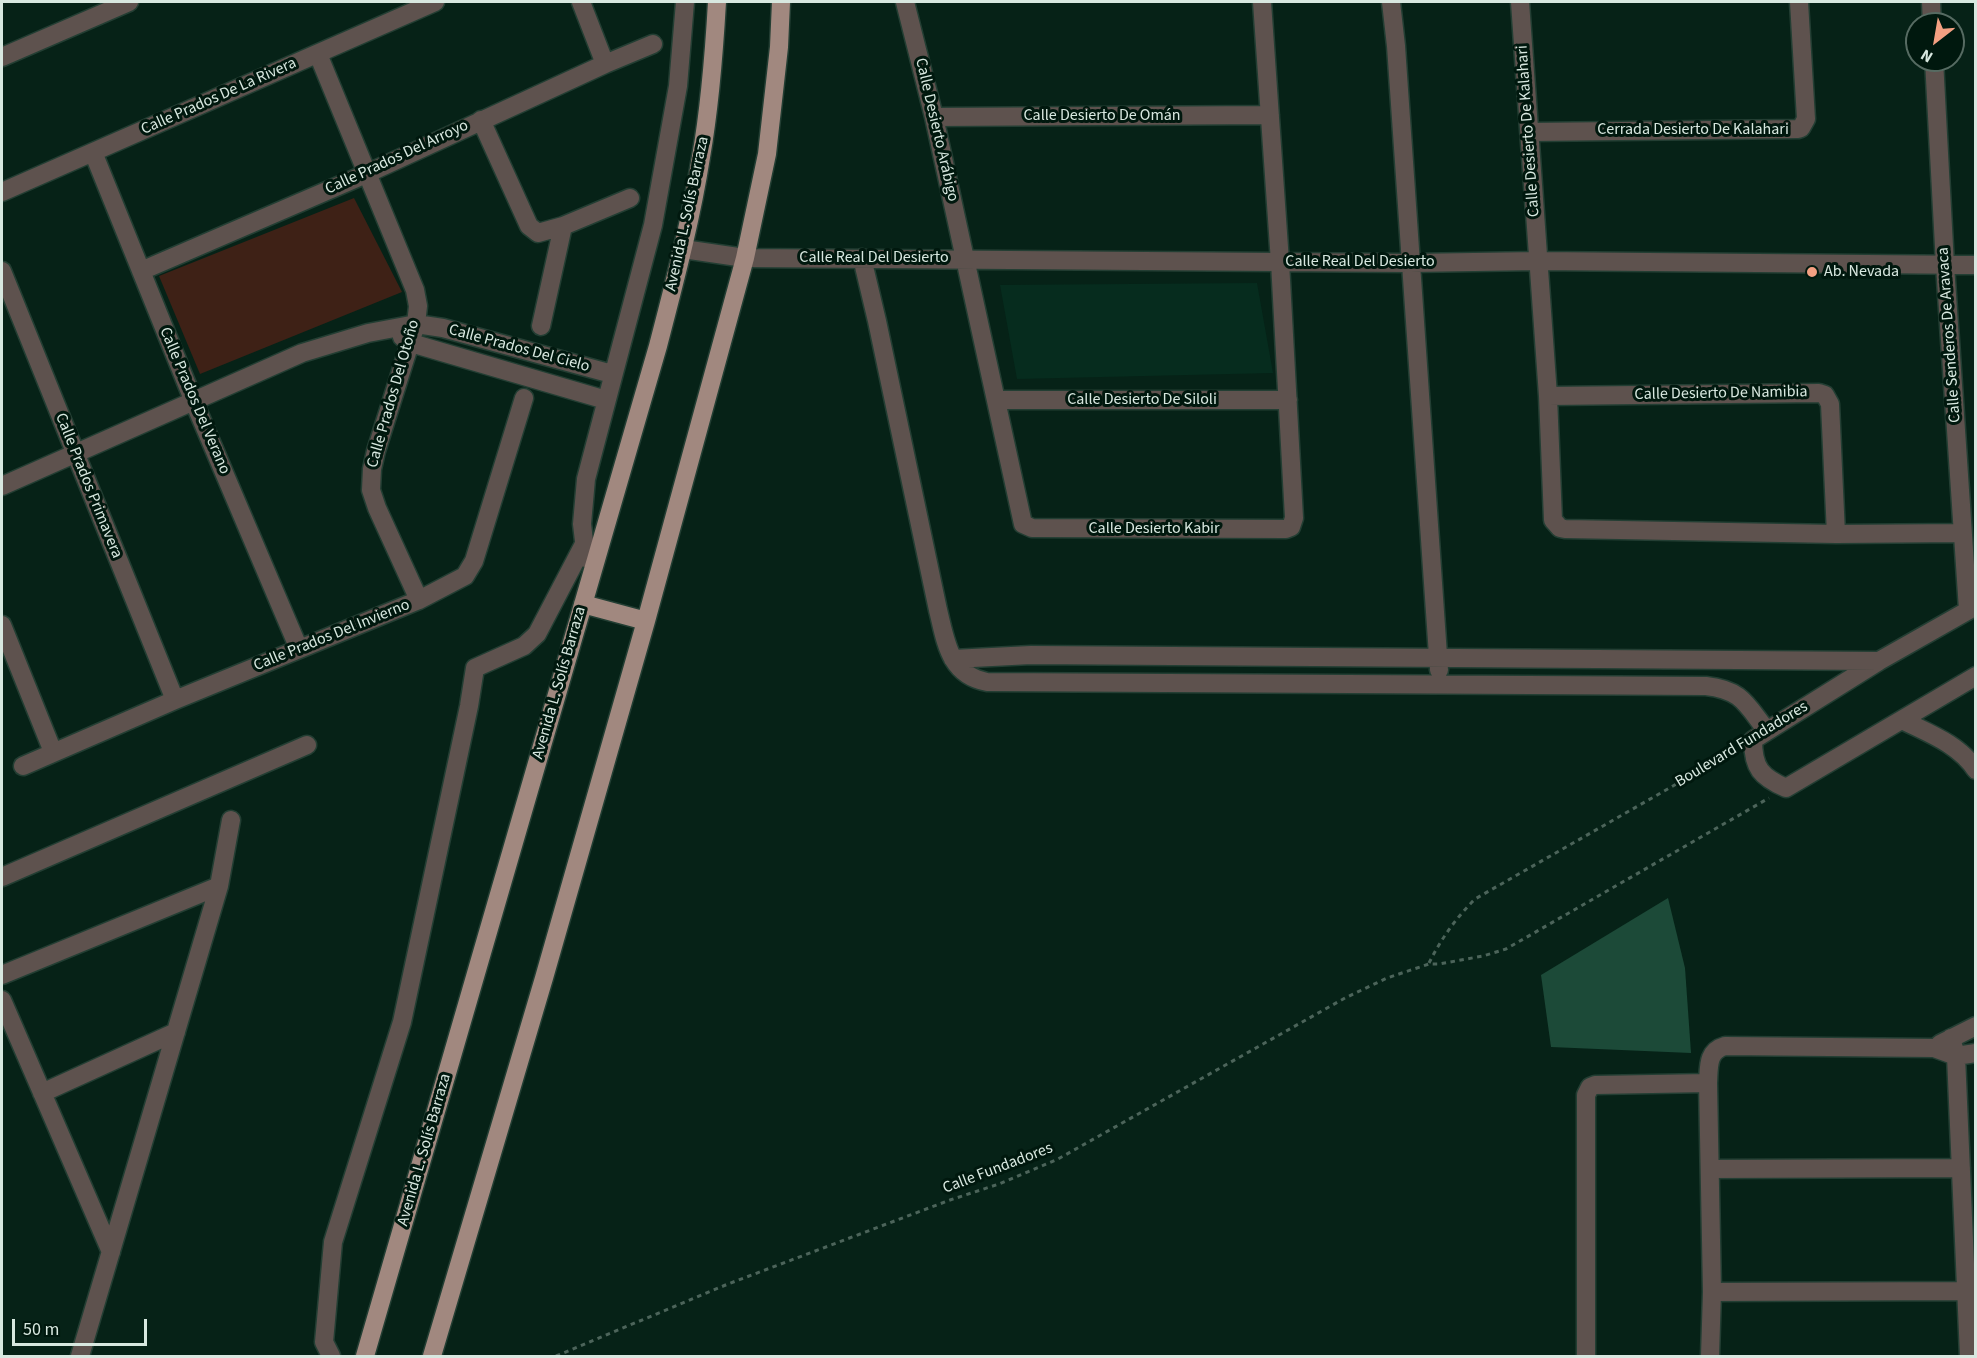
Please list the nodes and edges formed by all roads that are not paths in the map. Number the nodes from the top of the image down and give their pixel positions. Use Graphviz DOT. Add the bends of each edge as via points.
graph roads {
  1 [pos="129,2"];
  2 [pos="435,2"];
  3 [pos="580,2"];
  4 [pos="685,2"];
  5 [pos="717,2"];
  6 [pos="781,2"];
  7 [pos="905,2"];
  8 [pos="1262,2"];
  9 [pos="1391,2"];
  10 [pos="1520,2"];
  11 [pos="1799,2"];
  12 [pos="653,44"];
  13 [pos="318,54"];
  14 [pos="2,57"];
  15 [pos="605,64"];
  16 [pos="1935,72"];
  17 [pos="1270,115"];
  18 [pos="934,117"];
  19 [pos="481,120"];
  20 [pos="1530,132"];
  21 [pos="93,152"];
  22 [pos="366,174"];
  23 [pos="2,192"];
  24 [pos="630,198"];
  25 [pos="563,226"];
  26 [pos="683,249"];
  27 [pos="745,258"];
  28 [pos="862,258"];
  29 [pos="965,259"];
  30 [pos="1538,261"];
  31 [pos="1280,262"];
  32 [pos="1410,263"];
  33 [pos="1945,265"];
  34 [pos="1976,265"];
  35 [pos="2,271"];
  36 [pos="141,271"];
  37 [pos="416,324"];
  38 [pos="541,327"];
  39 [pos="390,329"];
  40 [pos="411,343"];
  41 [pos="612,374"];
  42 [pos="1548,396"];
  43 [pos="524,398"];
  44 [pos="606,400"];
  45 [pos="997,400"];
  46 [pos="1288,400"];
  47 [pos="194,402"];
  48 [pos="75,453"];
  49 [pos="2,486"];
  50 [pos="1962,533"];
  51 [pos="1836,534"];
  52 [pos="583,546"];
  53 [pos="591,578"];
  54 [pos="419,600"];
  55 [pos="583,604"];
  56 [pos="1972,608"];
  57 [pos="646,621"];
  58 [pos="2,625"];
  59 [pos="299,649"];
  60 [pos="953,659"];
  61 [pos="1439,659"];
  62 [pos="1879,661"];
  63 [pos="1976,676"];
  64 [pos="1439,684"];
  65 [pos="175,700"];
  66 [pos="1902,720"];
  67 [pos="1760,735"];
  68 [pos="307,745"];
  69 [pos="53,752"];
  70 [pos="23,766"];
  71 [pos="1976,770"];
  72 [pos="231,820"];
  73 [pos="2,877"];
  74 [pos="219,886"];
  75 [pos="2,975"];
  76 [pos="2,1000"];
  77 [pos="1976,1026"];
  78 [pos="176,1032"];
  79 [pos="1951,1038"];
  80 [pos="1934,1048"];
  81 [pos="1976,1053"];
  82 [pos="1956,1056"];
  83 [pos="1708,1083"];
  84 [pos="42,1093"];
  85 [pos="1710,1168"];
  86 [pos="1961,1168"];
  87 [pos="111,1252"];
  88 [pos="1966,1291"];
  89 [pos="1712,1292"];
  90 [pos="80,1356"];
  91 [pos="331,1356"];
  92 [pos="364,1356"];
  93 [pos="432,1356"];
  94 [pos="1586,1356"];
  95 [pos="1710,1356"];
  96 [pos="1969,1356"];
  1 -- 14 [label="street"];
  2 -- 13 [label="street, Calle Prados De La Rivera"];
  3 -- 15 [label="street"];
  4 -- 41 [label="street" via="678,86 653,225"];
  5 -- 26 [label="main road, Avenida L. Solís Barraza" via="701,159"];
  6 -- 27 [label="main road" via="767,154"];
  7 -- 18 [label="street, Calle Desierto Arábigo"];
  8 -- 17 [label="street"];
  9 -- 32 [label="street"];
  10 -- 20 [label="street, Calle Desierto De Kalahari"];
  11 -- 20 [label="street, Cerrada Desierto De Kalahari" via="1806,119 1801,128"];
  12 -- 15 [label="street, Calle Prados Del Arroyo"];
  13 -- 21 [label="street, Calle Prados De La Rivera"];
  13 -- 22 [label="street, Calle Prados Del Otoño"];
  15 -- 19 [label="street, Calle Prados Del Arroyo"];
  16 -- 33 [label="street, Calle Senderos De Aravaca"];
  17 -- 18 [label="street, Calle Desierto De Omán"];
  17 -- 31 [label="street"];
  18 -- 29 [label="street, Calle Desierto Arábigo"];
  19 -- 22 [label="street, Calle Prados Del Arroyo"];
  19 -- 25 [label="street" via="529,226 538,233"];
  20 -- 30 [label="street, Calle Desierto De Kalahari"];
  21 -- 23 [label="street, Calle Prados De La Rivera"];
  21 -- 36 [label="street, Calle Prados Del Verano"];
  22 -- 36 [label="street, Calle Prados Del Arroyo"];
  22 -- 37 [label="street, Calle Prados Del Otoño" via="415,290"];
  24 -- 25 [label="street"];
  25 -- 38 [label="street"];
  26 -- 27 [label="street, Calle Real Del Desierto"];
  26 -- 53 [label="main road, Avenida L. Solís Barraza"];
  27 -- 28 [label="street, Calle Real Del Desierto"];
  27 -- 57 [label="main road"];
  28 -- 29 [label="street, Calle Real Del Desierto"];
  28 -- 60 [label="street" via="931,579"];
  29 -- 31 [label="street, Calle Real Del Desierto"];
  29 -- 45 [label="street, Calle Desierto Kabir"];
  30 -- 32 [label="street, Calle Real Del Desierto"];
  30 -- 33 [label="street, Calle Real Del Desierto"];
  30 -- 42 [label="street"];
  31 -- 32 [label="street, Calle Real Del Desierto"];
  31 -- 46 [label="street, Calle Desierto Kabir"];
  32 -- 61 [label="street"];
  33 -- 34 [label="street, Calle Real Del Desierto"];
  33 -- 50 [label="street, Calle Senderos De Aravaca"];
  35 -- 48 [label="street, Calle Prados Primavera"];
  36 -- 47 [label="street, Calle Prados Del Verano"];
  37 -- 39 [label="street, Calle Prados Del Cielo"];
  37 -- 40 [label="street, Calle Prados Del Otoño"];
  37 -- 41 [label="street, Calle Prados Del Cielo"];
  39 -- 40 [label="street, Calle Prados Del Cielo"];
  39 -- 47 [label="street, Calle Prados Del Cielo" via="302,353"];
  40 -- 44 [label="street, Calle Prados Del Cielo"];
  40 -- 54 [label="street, Calle Prados Del Otoño" via="376,451 371,490"];
  41 -- 44 [label="street"];
  42 -- 51 [label="street" via="1553,520 1560,528"];
  42 -- 51 [label="street, Calle Desierto De Namibia" via="1825,395 1830,404"];
  43 -- 54 [label="street, Calle Prados Del Invierno" via="470,570 459,581"];
  44 -- 52 [label="street" via="586,479"];
  45 -- 46 [label="street, Calle Desierto De Siloli"];
  45 -- 46 [label="street, Calle Desierto Kabir" via="1026,526 1286,529 1294,518"];
  47 -- 48 [label="street, Calle Prados Del Cielo"];
  47 -- 59 [label="street, Calle Prados Del Verano"];
  48 -- 49 [label="street, Calle Prados Del Cielo"];
  48 -- 65 [label="street, Calle Prados Primavera"];
  50 -- 51 [label="street"];
  50 -- 56 [label="street, Calle Senderos De Aravaca"];
  52 -- 53 [label="street"];
  52 -- 91 [label="street" via="537,634 524,646 475,668 402,1022 333,1242 324,1342"];
  53 -- 55 [label="main road, Avenida L. Solís Barraza"];
  54 -- 59 [label="street, Calle Prados Del Invierno"];
  55 -- 57 [label="main road"];
  55 -- 92 [label="main road, Avenida L. Solís Barraza"];
  56 -- 62 [label="street, Boulevard Fundadores"];
  57 -- 93 [label="main road"];
  58 -- 69 [label="street"];
  59 -- 65 [label="street, Calle Prados Del Invierno"];
  60 -- 61 [label="street" via="1030,655"];
  60 -- 64 [label="street" via="967,675 987,682"];
  61 -- 62 [label="street"];
  61 -- 64 [label="street"];
  62 -- 67 [label="street, Boulevard Fundadores"];
  63 -- 66 [label="street"];
  64 -- 67 [label="street" via="1724,688 1740,697"];
  65 -- 69 [label="street, Calle Prados Del Invierno"];
  66 -- 67 [label="street" via="1786,788 1772,782 1754,759"];
  66 -- 71 [label="street" via="1944,740"];
  68 -- 73 [label="street"];
  69 -- 70 [label="street, Calle Prados Del Invierno"];
  72 -- 74 [label="street"];
  74 -- 75 [label="street"];
  74 -- 78 [label="street"];
  76 -- 84 [label="street"];
  77 -- 79 [label="street"];
  78 -- 84 [label="street"];
  78 -- 87 [label="street"];
  79 -- 80 [label="street"];
  79 -- 82 [label="street"];
  80 -- 82 [label="street"];
  80 -- 83 [label="street" via="1725,1046 1717,1048 1711,1056"];
  81 -- 82 [label="street"];
  82 -- 86 [label="street"];
  83 -- 85 [label="street"];
  83 -- 94 [label="street" via="1595,1085 1586,1095"];
  84 -- 87 [label="street"];
  85 -- 86 [label="street"];
  85 -- 89 [label="street"];
  86 -- 88 [label="street"];
  87 -- 90 [label="street"];
  88 -- 89 [label="street"];
  88 -- 96 [label="street"];
  89 -- 95 [label="street"];
}
